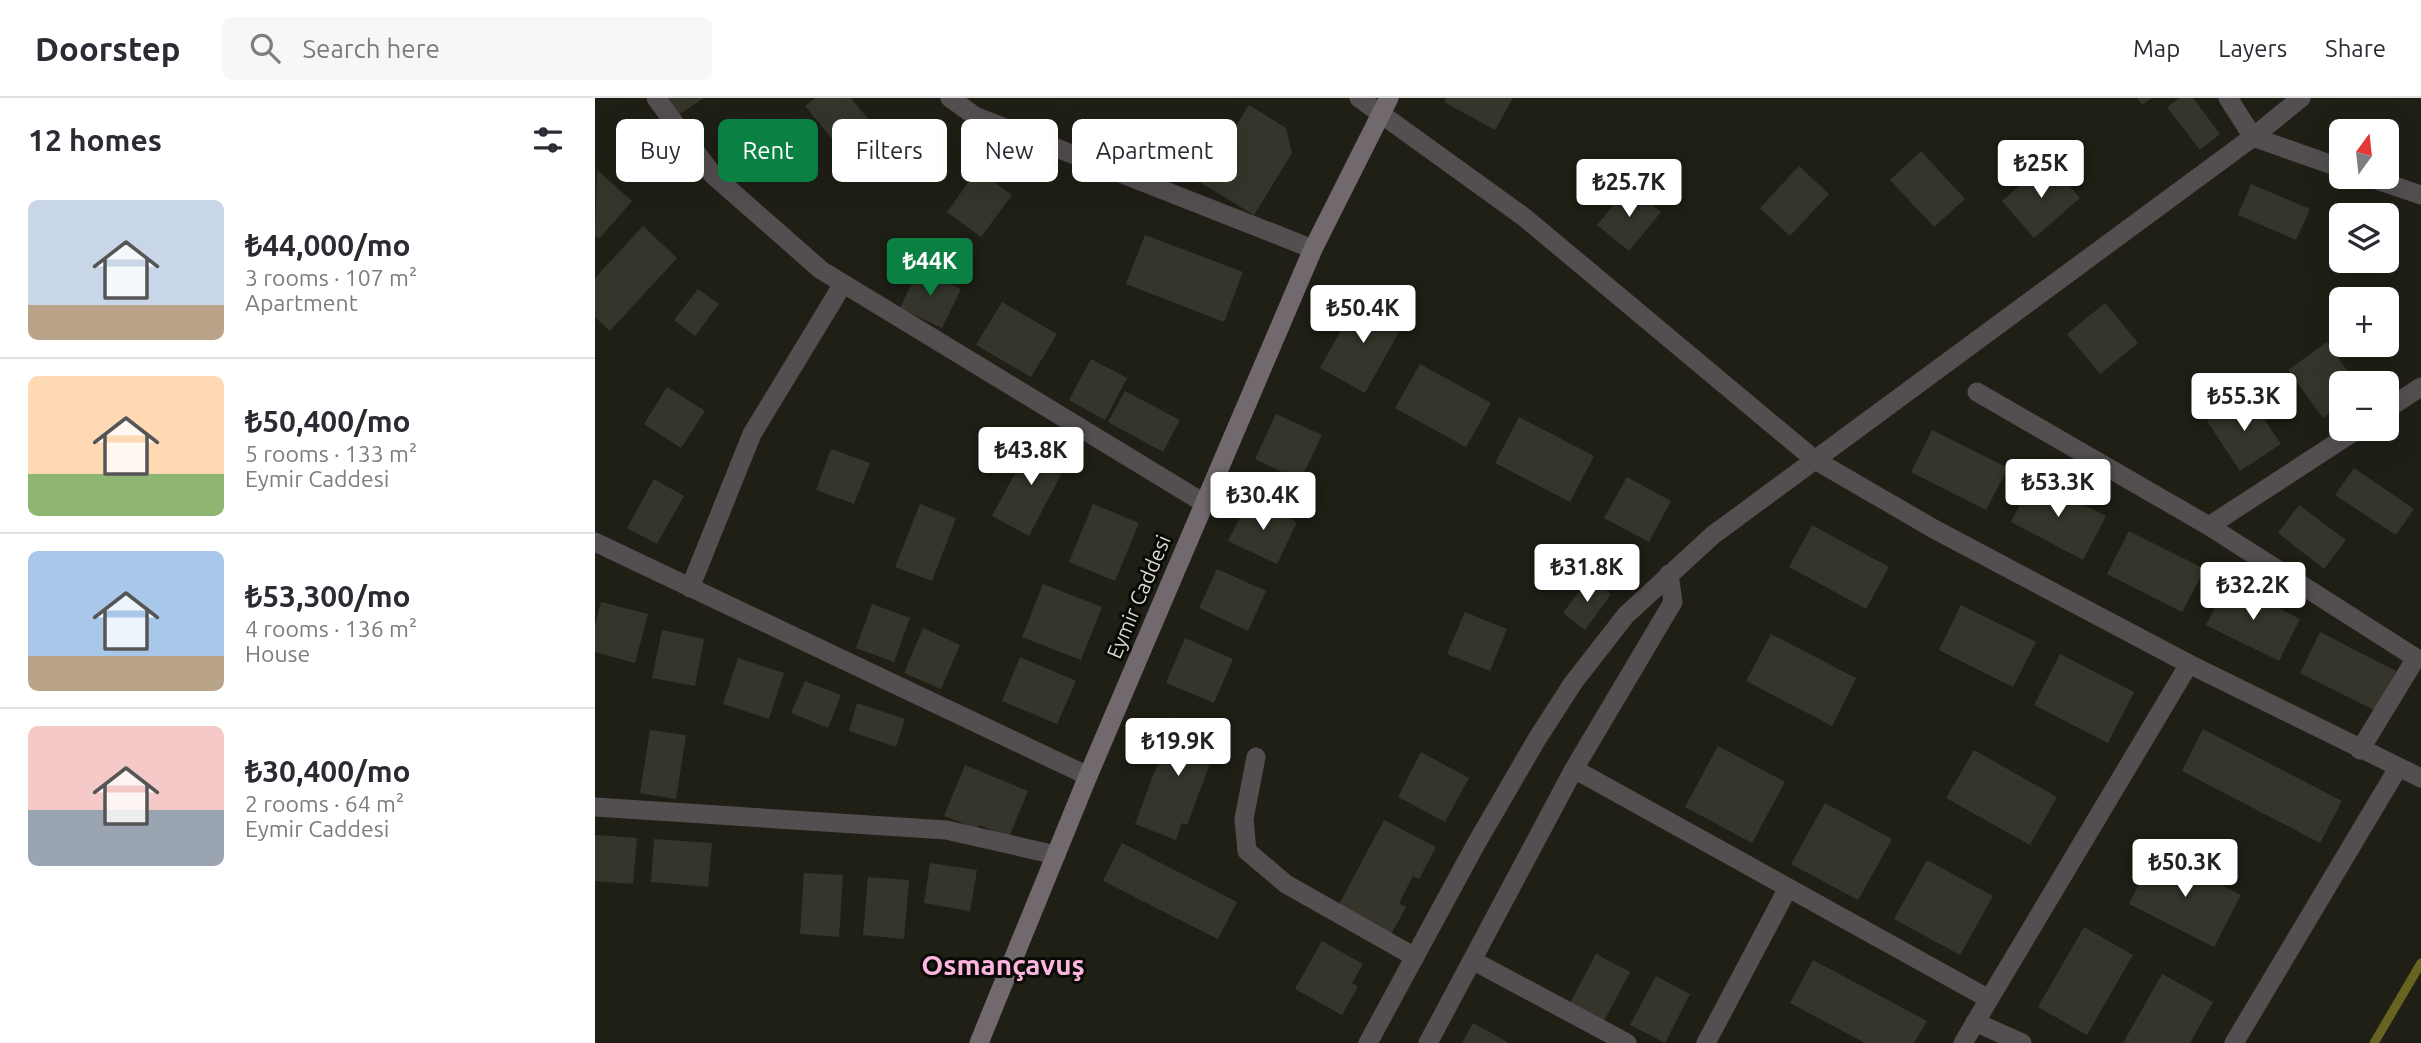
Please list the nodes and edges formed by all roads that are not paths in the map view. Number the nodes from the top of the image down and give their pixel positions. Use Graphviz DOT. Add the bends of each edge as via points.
graph roads {
  1 [pos="656,98"];
  2 [pos="950,98"];
  3 [pos="1359,98"];
  4 [pos="2228,98"];
  5 [pos="2301,98"];
  6 [pos="1384,105"];
  7 [pos="2253,137"];
  8 [pos="2329,163"];
  9 [pos="2399,188"];
  10 [pos="2421,195"];
  11 [pos="1313,249"];
  12 [pos="843,284"];
  13 [pos="2421,387"];
  14 [pos="1977,393"];
  15 [pos="2399,402"];
  16 [pos="2339,441"];
  17 [pos="1815,460"];
  18 [pos="1204,503"];
  19 [pos="2209,526"];
  20 [pos="595,542"];
  21 [pos="1669,574"];
  22 [pos="690,587"];
  23 [pos="2189,664"];
  24 [pos="2360,750"];
  25 [pos="1256,757"];
  26 [pos="2398,768"];
  27 [pos="1574,769"];
  28 [pos="1088,776"];
  29 [pos="2421,778"];
  30 [pos="595,807"];
  31 [pos="1056,855"];
  32 [pos="1788,888"];
  33 [pos="1415,957"];
  34 [pos="1472,960"];
  35 [pos="1989,999"];
  36 [pos="1975,1022"];
  37 [pos="979,1043"];
  38 [pos="1368,1043"];
  39 [pos="1428,1043"];
  40 [pos="1627,1043"];
  41 [pos="1706,1043"];
  42 [pos="1963,1043"];
  43 [pos="2022,1043"];
  44 [pos="2234,1043"];
  1 -- 12 [label="street" via="713,175"];
  2 -- 11 [label="street" via="975,117"];
  3 -- 6 [label="street"];
  4 -- 7 [label="street"];
  5 -- 7 [label="street"];
  6 -- 11 [label="main road, Eymir Caddesi"];
  6 -- 17 [label="street"];
  7 -- 8 [label="street"];
  7 -- 17 [label="street"];
  9 -- 10 [label="street"];
  11 -- 18 [label="main road, Eymir Caddesi"];
  12 -- 18 [label="street"];
  12 -- 22 [label="street" via="752,434"];
  13 -- 15 [label="street"];
  14 -- 19 [label="street"];
  16 -- 19 [label="street"];
  17 -- 21 [label="street"];
  17 -- 23 [label="street" via="1934,529"];
  18 -- 28 [label="main road, Eymir Caddesi"];
  19 -- 24 [label="street" via="2416,658"];
  20 -- 22 [label="street"];
  21 -- 27 [label="street" via="1673,602"];
  21 -- 33 [label="street" via="1626,615 1573,683 1476,844"];
  22 -- 28 [label="street"];
  23 -- 24 [label="street"];
  23 -- 35 [label="street"];
  24 -- 26 [label="street"];
  25 -- 33 [label="street" via="1244,819 1247,851 1286,884"];
  26 -- 29 [label="street"];
  26 -- 44 [label="street"];
  27 -- 32 [label="street"];
  27 -- 34 [label="street"];
  28 -- 31 [label="main road, Eymir Caddesi"];
  30 -- 31 [label="street" via="946,830"];
  31 -- 37 [label="main road, Eymir Caddesi"];
  32 -- 35 [label="street"];
  32 -- 41 [label="street"];
  33 -- 38 [label="street"];
  34 -- 39 [label="street"];
  34 -- 40 [label="street"];
  35 -- 36 [label="street"];
  36 -- 42 [label="street"];
  36 -- 43 [label="street"];
}
